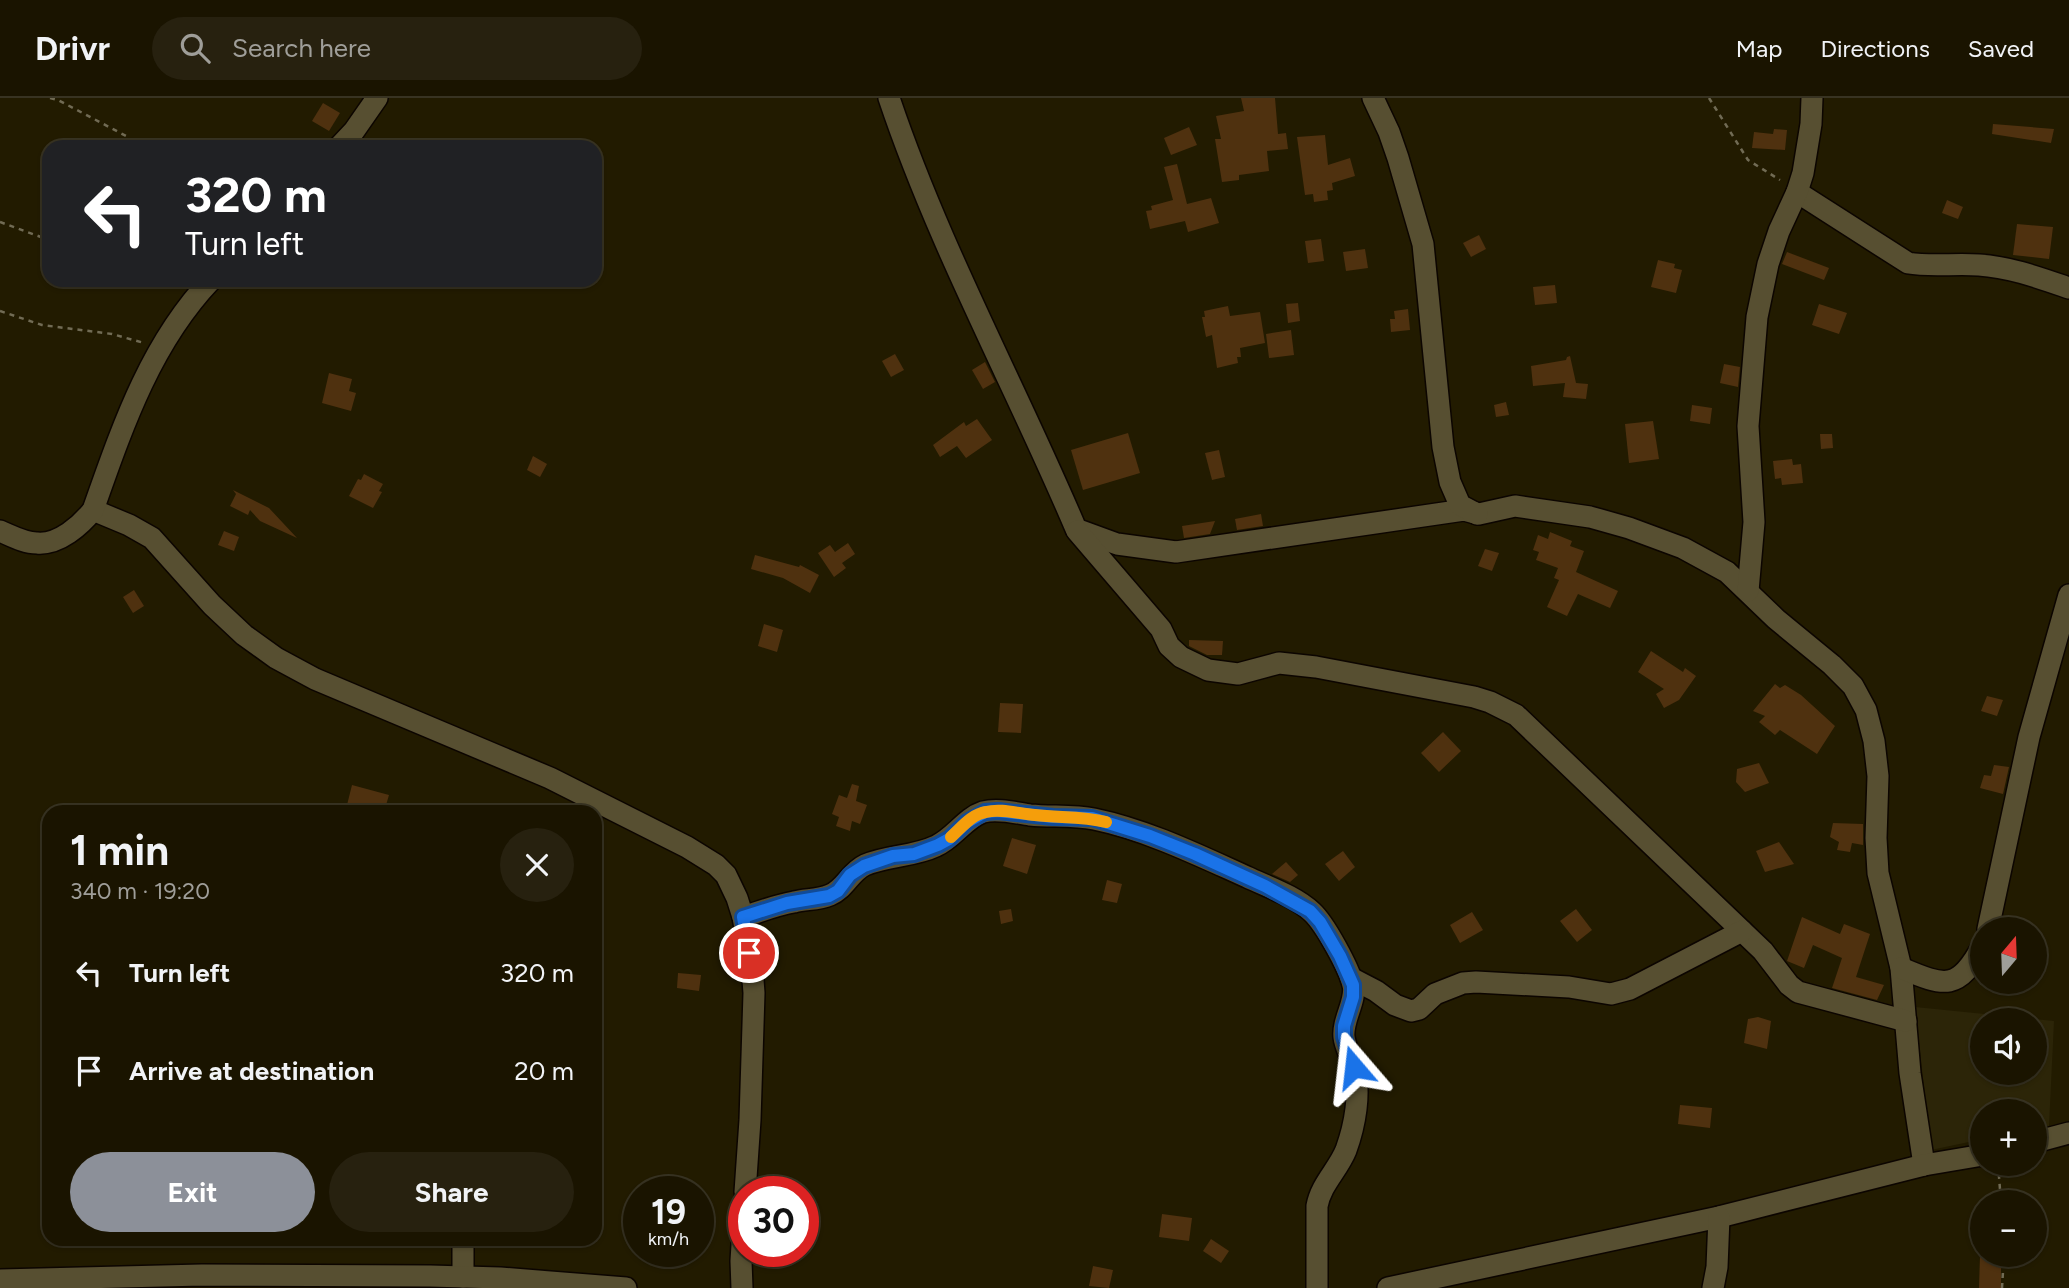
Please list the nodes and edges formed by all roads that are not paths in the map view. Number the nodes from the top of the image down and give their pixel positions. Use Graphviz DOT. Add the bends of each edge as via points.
graph roads {
  1 [pos="377,98"];
  2 [pos="889,98"];
  3 [pos="1373,98"];
  4 [pos="1812,98"];
  5 [pos="346,140"];
  6 [pos="1797,192"];
  7 [pos="205,287"];
  8 [pos="2069,288"];
  9 [pos="93,510"];
  10 [pos="1479,514"];
  11 [pos="1076,529"];
  12 [pos="0,531"];
  13 [pos="1748,591"];
  14 [pos="2069,595"];
  15 [pos="743,917"];
  16 [pos="1991,917"];
  17 [pos="1742,931"];
  18 [pos="1970,966"];
  19 [pos="1901,968"];
  20 [pos="1350,978"];
  21 [pos="1906,1021"];
  22 [pos="2069,1133"];
  23 [pos="2047,1139"];
  24 [pos="1970,1157"];
  25 [pos="1924,1165"];
  26 [pos="746,1176"];
  27 [pos="1719,1217"];
  28 [pos="463,1246"];
  29 [pos="740,1267"];
  30 [pos="463,1277"];
  31 [pos="0,1280"];
  32 [pos="626,1288"];
  33 [pos="742,1288"];
  34 [pos="1317,1288"];
  35 [pos="1388,1288"];
  36 [pos="1713,1288"];
  1 -- 5 [label="street"];
  2 -- 11 [label="street" via="953,262"];
  3 -- 10 [label="street" via="1398,158 1423,244 1450,482 1460,505"];
  4 -- 6 [label="street" via="1808,146"];
  6 -- 8 [label="street" via="1908,262 1991,266"];
  6 -- 13 [label="street" via="1768,264 1758,317 1748,426 1754,522"];
  7 -- 9 [label="street" via="180,318 140,386"];
  9 -- 12 [label="street" via="71,532 43,543"];
  9 -- 15 [label="street" via="152,538 212,605 276,658 315,679 550,778 702,856 726,876"];
  10 -- 11 [label="street" via="1464,510 1176,552 1118,544"];
  10 -- 13 [label="street" via="1515,506 1629,528 1705,558"];
  11 -- 17 [label="street" via="1161,629 1169,646 1208,670 1237,674 1279,663 1316,667 1475,697 1516,715"];
  13 -- 19 [label="street" via="1847,679 1866,709 1878,776 1878,873"];
  14 -- 16 [label="street" via="2029,737"];
  15 -- 20 [label="street" via="829,896 864,866 938,845 985,812 1092,818 1195,854 1305,907 1320,922"];
  15 -- 26 [label="street" via="754,993"];
  17 -- 20 [label="street" via="1630,989 1611,994 1476,982 1435,994 1411,1011"];
  17 -- 21 [label="street" via="1793,989"];
  18 -- 19 [label="street" via="1950,982"];
  19 -- 21 [label="street"];
  20 -- 34 [label="street" via="1354,990 1344,1037 1356,1077 1355,1114 1345,1151 1319,1195"];
  21 -- 25 [label="street"];
  22 -- 23 [label="street"];
  24 -- 25 [label="street"];
  25 -- 27 [label="street"];
  27 -- 35 [label="street"];
  27 -- 36 [label="street"];
  28 -- 30 [label="street"];
  29 -- 33 [label="street"];
  30 -- 31 [label="street" via="202,1275"];
  30 -- 32 [label="street"];
}
